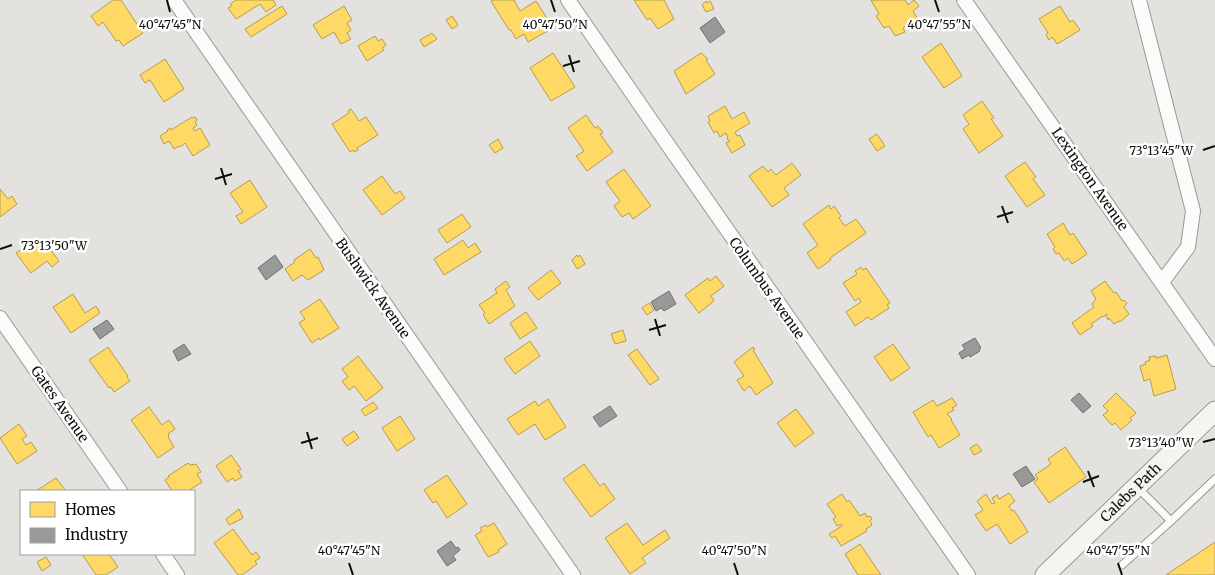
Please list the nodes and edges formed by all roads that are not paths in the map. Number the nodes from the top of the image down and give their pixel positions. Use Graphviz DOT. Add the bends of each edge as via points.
graph roads {
  1 [pos="174,0"];
  2 [pos="568,0"];
  3 [pos="964,0"];
  4 [pos="1139,0"];
  5 [pos="1162,282"];
  6 [pos="0,318"];
  7 [pos="1215,359"];
  8 [pos="1215,411"];
  9 [pos="1215,480"];
  10 [pos="1137,486"];
  11 [pos="119,490"];
  12 [pos="1171,521"];
  13 [pos="164,555"];
  14 [pos="1122,565"];
  15 [pos="177,575"];
  16 [pos="573,575"];
  17 [pos="968,575"];
  18 [pos="1045,575"];
  1 -- 16 [label="street, Bushwick Avenue"];
  2 -- 17 [label="street, Columbus Avenue"];
  3 -- 5 [label="street, Lexington Avenue"];
  4 -- 5 [label="street" via="1193,211 1188,246"];
  5 -- 7 [label="street, Lexington Avenue"];
  6 -- 11 [label="street, Gates Avenue"];
  8 -- 10 [label="street, Calebs Path"];
  9 -- 12 [label="lane"];
  10 -- 12 [label="lane"];
  10 -- 18 [label="street, Calebs Path"];
  12 -- 14 [label="lane"];
  13 -- 15 [label="street"];
}
